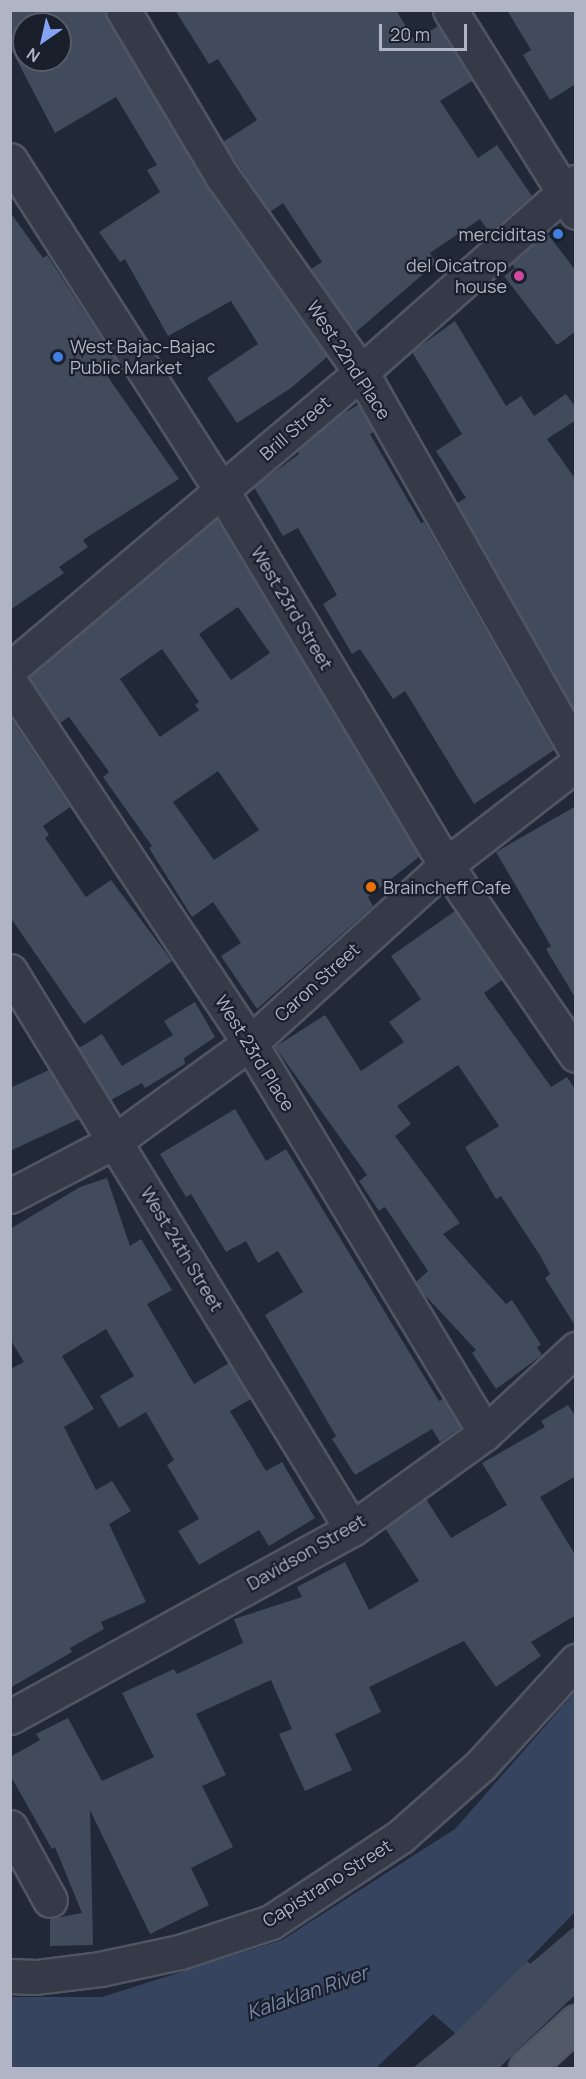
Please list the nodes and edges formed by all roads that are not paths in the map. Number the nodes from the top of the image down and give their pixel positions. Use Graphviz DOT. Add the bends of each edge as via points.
graph roads {
  1 [pos="123,10"];
  2 [pos="450,10"];
  3 [pos="10,160"];
  4 [pos="571,194"];
  5 [pos="361,372"];
  6 [pos="222,491"];
  7 [pos="10,669"];
  8 [pos="10,682"];
  9 [pos="576,751"];
  10 [pos="576,764"];
  11 [pos="446,865"];
  12 [pos="10,971"];
  13 [pos="250,1043"];
  14 [pos="576,1055"];
  15 [pos="115,1141"];
  16 [pos="10,1196"];
  17 [pos="576,1349"];
  18 [pos="485,1432"];
  19 [pos="352,1528"];
  20 [pos="576,1661"];
  21 [pos="10,1717"];
  22 [pos="10,1827"];
  23 [pos="50,1900"];
  24 [pos="10,1976"];
  25 [pos="576,2022"];
  26 [pos="526,2068"];
  1 -- 5 [label="street, West 22nd Place" via="222,177"];
  2 -- 4 [label="street"];
  3 -- 6 [label="street, West 23rd Street"];
  4 -- 5 [label="street, Brill Street"];
  5 -- 6 [label="street, Brill Street"];
  5 -- 9 [label="street, West 22nd Place"];
  6 -- 7 [label="street, Brill Street"];
  6 -- 11 [label="street, West 23rd Street"];
  8 -- 13 [label="street, West 23rd Place"];
  10 -- 11 [label="street, Caron Street"];
  11 -- 13 [label="street, Caron Street"];
  11 -- 14 [label="street, West 23rd Street"];
  12 -- 15 [label="street, West 24th Street"];
  13 -- 15 [label="street, Caron Street"];
  13 -- 18 [label="street, West 23rd Place"];
  15 -- 16 [label="street, Caron Street"];
  15 -- 19 [label="street, West 24th Street"];
  17 -- 18 [label="street, Davidson Street"];
  18 -- 19 [label="street, Davidson Street"];
  19 -- 21 [label="street, Davidson Street"];
  20 -- 24 [label="street, Capistrano Street" via="481,1765 401,1836 271,1922 180,1952 100,1969 36,1977"];
  22 -- 23 [label="street"];
  25 -- 26 [label="main road"];
}
